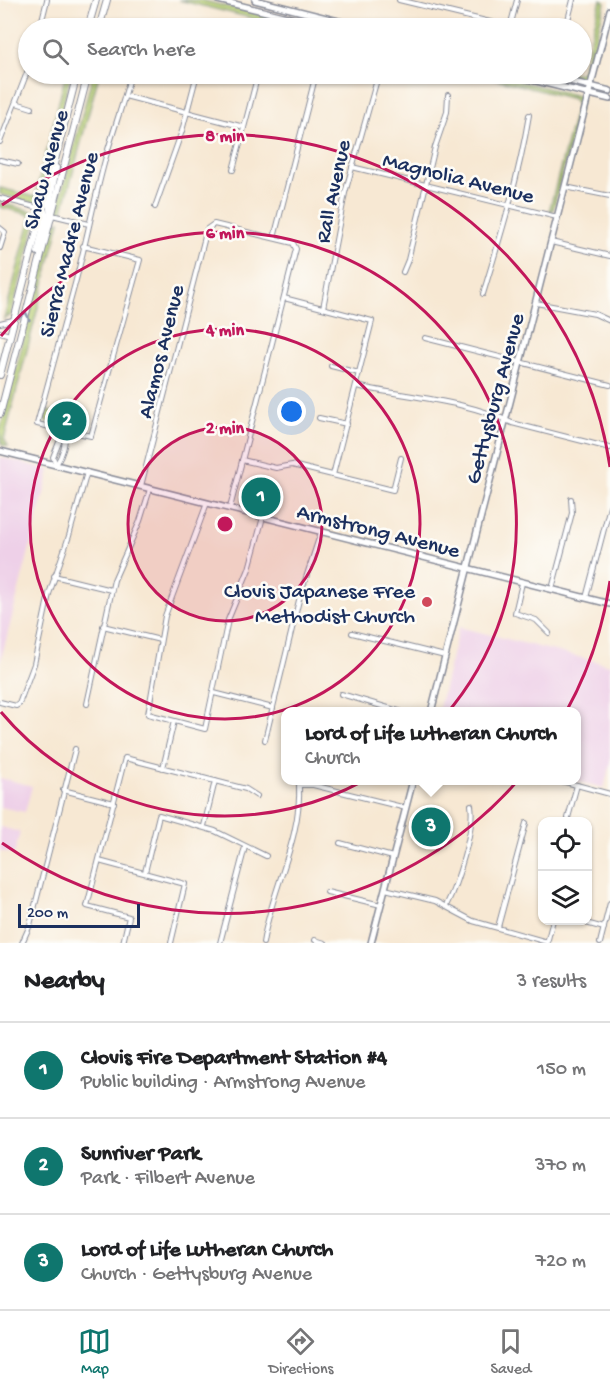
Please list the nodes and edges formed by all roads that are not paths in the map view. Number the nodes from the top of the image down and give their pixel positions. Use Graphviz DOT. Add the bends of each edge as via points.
graph roads {
  1 [pos="47,0"];
  2 [pos="96,0"];
  3 [pos="107,0"];
  4 [pos="218,0"];
  5 [pos="255,0"];
  6 [pos="399,0"];
  7 [pos="517,0"];
  8 [pos="573,0"];
  9 [pos="610,9"];
  10 [pos="42,18"];
  11 [pos="91,18"];
  12 [pos="102,18"];
  13 [pos="291,18"];
  14 [pos="326,18"];
  15 [pos="472,18"];
  16 [pos="514,18"];
  17 [pos="568,18"];
  18 [pos="592,82"];
  19 [pos="23,84"];
  20 [pos="74,84"];
  21 [pos="85,84"];
  22 [pos="128,84"];
  23 [pos="194,84"];
  24 [pos="255,84"];
  25 [pos="313,84"];
  26 [pos="375,84"];
  27 [pos="548,84"];
  28 [pos="583,84"];
  29 [pos="591,86"];
  30 [pos="610,91"];
  31 [pos="448,94"];
  32 [pos="589,94"];
  33 [pos="125,96"];
  34 [pos="610,99"];
  35 [pos="16,103"];
  36 [pos="32,108"];
  37 [pos="187,112"];
  38 [pos="529,115"];
  39 [pos="244,127"];
  40 [pos="0,142"];
  41 [pos="57,153"];
  42 [pos="0,160"];
  43 [pos="18,164"];
  44 [pos="352,167"];
  45 [pos="233,170"];
  46 [pos="426,184"];
  47 [pos="565,187"];
  48 [pos="610,196"];
  49 [pos="0,198"];
  50 [pos="509,205"];
  51 [pos="155,207"];
  52 [pos="43,209"];
  53 [pos="51,214"];
  54 [pos="558,217"];
  55 [pos="89,224"];
  56 [pos="2,229"];
  57 [pos="274,238"];
  58 [pos="551,242"];
  59 [pos="83,246"];
  60 [pos="0,248"];
  61 [pos="610,256"];
  62 [pos="37,270"];
  63 [pos="403,272"];
  64 [pos="483,294"];
  65 [pos="284,298"];
  66 [pos="536,303"];
  67 [pos="323,308"];
  68 [pos="14,320"];
  69 [pos="610,321"];
  70 [pos="0,323"];
  71 [pos="0,332"];
  72 [pos="10,335"];
  73 [pos="425,338"];
  74 [pos="520,362"];
  75 [pos="331,366"];
  76 [pos="359,373"];
  77 [pos="0,375"];
  78 [pos="610,385"];
  79 [pos="356,386"];
  80 [pos="0,414"];
  81 [pos="319,418"];
  82 [pos="506,420"];
  83 [pos="347,424"];
  84 [pos="64,430"];
  85 [pos="610,448"];
  86 [pos="0,451"];
  87 [pos="401,458"];
  88 [pos="242,460"];
  89 [pos="56,465"];
  90 [pos="87,472"];
  91 [pos="333,476"];
  92 [pos="141,486"];
  93 [pos="150,489"];
  94 [pos="571,499"];
  95 [pos="207,503"];
  96 [pos="610,506"];
  97 [pos="230,508"];
  98 [pos="263,516"];
  99 [pos="321,531"];
  100 [pos="467,569"];
  101 [pos="54,576"];
  102 [pos="522,583"];
  103 [pos="111,590"];
  104 [pos="552,590"];
  105 [pos="586,599"];
  106 [pos="610,604"];
  107 [pos="103,626"];
  108 [pos="352,633"];
  109 [pos="549,633"];
  110 [pos="160,640"];
  111 [pos="445,656"];
  112 [pos="214,693"];
  113 [pos="341,694"];
  114 [pos="0,702"];
  115 [pos="87,704"];
  116 [pos="388,707"];
  117 [pos="432,707"];
  118 [pos="273,708"];
  119 [pos="174,721"];
  120 [pos="265,740"];
  121 [pos="75,748"];
  122 [pos="163,768"];
  123 [pos="215,782"];
  124 [pos="298,785"];
  125 [pos="324,785"];
  126 [pos="412,785"];
  127 [pos="577,785"];
  128 [pos="63,790"];
  129 [pos="610,793"];
  130 [pos="257,796"];
  131 [pos="114,803"];
  132 [pos="471,806"];
  133 [pos="406,808"];
  134 [pos="568,817"];
  135 [pos="526,823"];
  136 [pos="204,826"];
  137 [pos="340,843"];
  138 [pos="245,847"];
  139 [pos="266,856"];
  140 [pos="393,856"];
  141 [pos="99,861"];
  142 [pos="145,872"];
  143 [pos="185,875"];
  144 [pos="184,883"];
  145 [pos="385,889"];
  146 [pos="327,892"];
  147 [pos="610,903"];
  148 [pos="381,905"];
  149 [pos="446,906"];
  150 [pos="552,925"];
  151 [pos="592,925"];
  152 [pos="498,927"];
  153 [pos="604,928"];
  154 [pos="315,940"];
  155 [pos="547,942"];
  156 [pos="22,943"];
  157 [pos="123,943"];
  158 [pos="171,943"];
  159 [pos="220,943"];
  160 [pos="263,943"];
  161 [pos="326,943"];
  162 [pos="371,943"];
  163 [pos="600,943"];
  1 -- 10 [label="street"];
  2 -- 11 [label="main road"];
  3 -- 12 [label="main road"];
  4 -- 13 [label="street"];
  5 -- 14 [label="street"];
  6 -- 15 [label="street"];
  7 -- 16 [label="street"];
  8 -- 17 [label="street"];
  9 -- 18 [label="street, Gettysburg Avenue"];
  19 -- 35 [label="street"];
  20 -- 41 [label="main road, Shaw Avenue"];
  21 -- 53 [label="main road, Shaw Avenue"];
  22 -- 33 [label="street, Sierra Madre Avenue"];
  23 -- 37 [label="street"];
  24 -- 39 [label="street"];
  25 -- 57 [label="street"];
  26 -- 44 [label="street, Rall Avenue"];
  27 -- 32 [label="street"];
  28 -- 29 [label="street"];
  29 -- 30 [label="street"];
  29 -- 32 [label="street, Gettysburg Avenue"];
  31 -- 46 [label="street" via="447,112"];
  32 -- 34 [label="street"];
  32 -- 47 [label="street, Gettysburg Avenue"];
  33 -- 37 [label="street"];
  33 -- 55 [label="street, Sierra Madre Avenue"];
  35 -- 36 [label="street"];
  35 -- 40 [label="street"];
  37 -- 39 [label="street"];
  37 -- 51 [label="street"];
  38 -- 50 [label="street"];
  39 -- 45 [label="street"];
  41 -- 52 [label="main road, Shaw Avenue"];
  41 -- 53 [label="main road"];
  42 -- 43 [label="street"];
  44 -- 46 [label="street, Magnolia Avenue"];
  44 -- 67 [label="street, Rall Avenue"];
  46 -- 50 [label="street, Magnolia Avenue"];
  46 -- 63 [label="street"];
  47 -- 48 [label="street"];
  47 -- 54 [label="street, Gettysburg Avenue"];
  49 -- 52 [label="street"];
  50 -- 54 [label="street, Magnolia Avenue"];
  50 -- 64 [label="street"];
  52 -- 62 [label="main road" via="46,216"];
  52 -- 68 [label="main road, Shaw Avenue"];
  53 -- 55 [label="street"];
  53 -- 62 [label="main road, Shaw Avenue"];
  54 -- 58 [label="street, Gettysburg Avenue"];
  55 -- 59 [label="street, Sierra Madre Avenue"];
  56 -- 60 [label="street"];
  57 -- 65 [label="street" via="296,245"];
  57 -- 92 [label="street, Alamos Avenue" via="210,224"];
  58 -- 61 [label="street"];
  58 -- 66 [label="street, Gettysburg Avenue"];
  59 -- 84 [label="street, Sierra Madre Avenue" via="37,424"];
  59 -- 84 [label="street" via="140,260 91,436"];
  80 -- 62 [label="main road, Shaw Avenue, one-way"];
  65 -- 67 [label="street"];
  65 -- 88 [label="street"];
  66 -- 69 [label="street" via="594,314"];
  66 -- 74 [label="street, Gettysburg Avenue"];
  67 -- 76 [label="street" via="372,321"];
  68 -- 70 [label="street"];
  68 -- 72 [label="main road, Shaw Avenue"];
  71 -- 72 [label="street"];
  72 -- 77 [label="main road, Shaw Avenue"];
  73 -- 74 [label="street"];
  74 -- 78 [label="street"];
  74 -- 82 [label="street, Gettysburg Avenue"];
  75 -- 76 [label="street"];
  76 -- 79 [label="street"];
  79 -- 82 [label="street" via="402,397 437,399"];
  79 -- 83 [label="street"];
  81 -- 83 [label="street"];
  82 -- 85 [label="street"];
  82 -- 100 [label="street, Gettysburg Avenue"];
  83 -- 91 [label="street"];
  84 -- 89 [label="street" via="53,457"];
  86 -- 89 [label="street, Armstrong Avenue"];
  87 -- 91 [label="street" via="393,490"];
  88 -- 91 [label="street" via="276,468 292,465"];
  88 -- 97 [label="street"];
  89 -- 90 [label="street, Armstrong Avenue"];
  90 -- 92 [label="street, Armstrong Avenue"];
  90 -- 101 [label="street"];
  92 -- 93 [label="street, Armstrong Avenue"];
  93 -- 95 [label="street, Armstrong Avenue"];
  93 -- 103 [label="street"];
  94 -- 104 [label="street" via="572,513"];
  95 -- 97 [label="street, Armstrong Avenue"];
  95 -- 110 [label="street" via="171,597"];
  96 -- 105 [label="street"];
  97 -- 98 [label="street, Armstrong Avenue"];
  98 -- 99 [label="street, Armstrong Avenue"];
  98 -- 112 [label="street" via="249,569 228,621"];
  99 -- 100 [label="street, Armstrong Avenue"];
  99 -- 118 [label="street" via="300,596"];
  100 -- 102 [label="street, Armstrong Avenue"];
  100 -- 111 [label="street, Gettysburg Avenue"];
  101 -- 103 [label="street"];
  101 -- 114 [label="street" via="34,664 18,706"];
  102 -- 104 [label="street, Armstrong Avenue"];
  102 -- 109 [label="street" via="515,613 536,620"];
  103 -- 107 [label="street"];
  104 -- 105 [label="street, Armstrong Avenue"];
  105 -- 106 [label="street, Armstrong Avenue"];
  107 -- 110 [label="street"];
  107 -- 115 [label="street"];
  108 -- 111 [label="street"];
  110 -- 119 [label="street" via="148,714"];
  111 -- 117 [label="street, Gettysburg Avenue"];
  112 -- 118 [label="street"];
  112 -- 119 [label="street" via="205,729"];
  113 -- 116 [label="street"];
  118 -- 120 [label="street"];
  119 -- 122 [label="street"];
  121 -- 128 [label="street"];
  122 -- 123 [label="street"];
  122 -- 131 [label="street" via="125,758"];
  123 -- 130 [label="street" via="246,789"];
  123 -- 136 [label="street"];
  124 -- 160 [label="street" via="298,809"];
  125 -- 133 [label="street"];
  126 -- 133 [label="street"];
  127 -- 129 [label="street"];
  127 -- 134 [label="street"];
  128 -- 131 [label="street"];
  128 -- 156 [label="street" via="30,925"];
  131 -- 141 [label="street"];
  132 -- 149 [label="street" via="469,831"];
  133 -- 140 [label="street"];
  135 -- 152 [label="street"];
  136 -- 138 [label="street"];
  136 -- 142 [label="street" via="159,815"];
  137 -- 140 [label="street"];
  138 -- 139 [label="street"];
  138 -- 159 [label="street"];
  140 -- 145 [label="street"];
  141 -- 142 [label="street"];
  141 -- 157 [label="street" via="87,906 129,917"];
  142 -- 144 [label="street"];
  143 -- 144 [label="street"];
  144 -- 158 [label="street"];
  145 -- 148 [label="street"];
  145 -- 149 [label="street"];
  146 -- 148 [label="street"];
  147 -- 153 [label="street"];
  148 -- 162 [label="street"];
  149 -- 152 [label="street" via="473,921"];
  150 -- 155 [label="street"];
  151 -- 153 [label="street"];
  152 -- 155 [label="street"];
  153 -- 163 [label="street"];
  154 -- 161 [label="street"];
}
